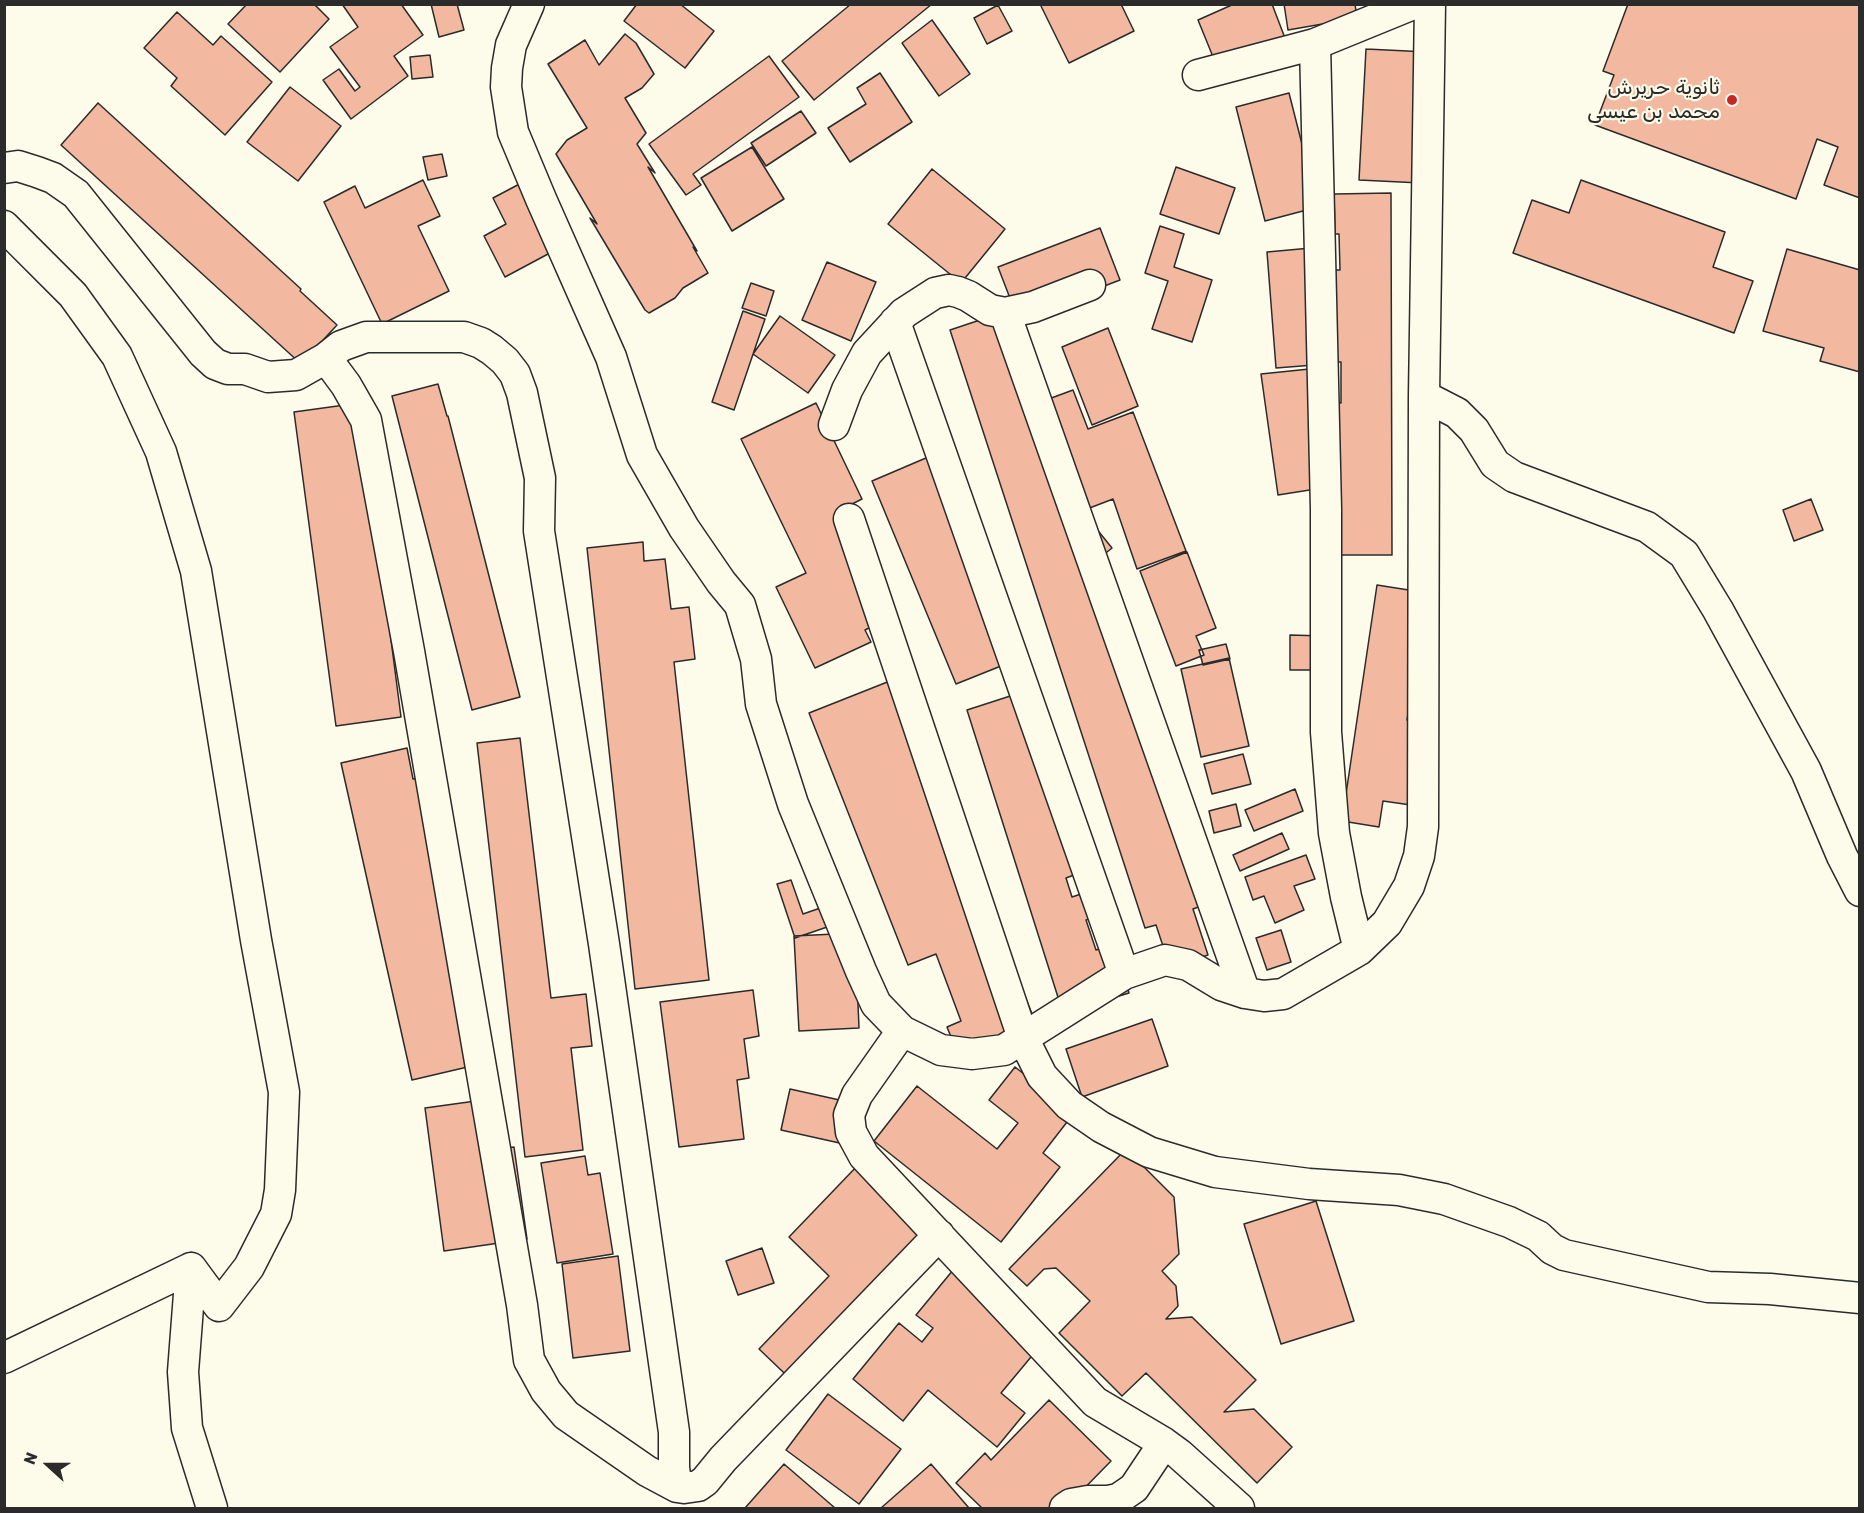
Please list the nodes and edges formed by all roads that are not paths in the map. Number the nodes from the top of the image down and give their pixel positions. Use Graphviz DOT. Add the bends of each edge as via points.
graph roads {
  1 [pos="530,4"];
  2 [pos="1413,4"];
  3 [pos="1430,4"];
  4 [pos="1315,44"];
  5 [pos="1198,75"];
  6 [pos="4,168"];
  7 [pos="4,226"];
  8 [pos="1090,285"];
  9 [pos="1005,313"];
  10 [pos="895,322"];
  11 [pos="326,358"];
  12 [pos="1424,396"];
  13 [pos="834,425"];
  14 [pos="849,519"];
  15 [pos="1860,891"];
  16 [pos="1359,950"];
  17 [pos="1124,974"];
  18 [pos="1245,993"];
  19 [pos="902,1031"];
  20 [pos="1023,1038"];
  21 [pos="939,1235"];
  22 [pos="190,1268"];
  23 [pos="1860,1298"];
  24 [pos="4,1358"];
  25 [pos="1164,1443"];
  26 [pos="677,1487"];
  27 [pos="1123,1504"];
  28 [pos="212,1509"];
  29 [pos="1065,1509"];
  30 [pos="1239,1509"];
  1 -- 19 [label="street" via="510,45 506,87 513,132 611,357 642,455 684,528 740,605 756,659 761,704 793,804 876,1004"];
  2 -- 4 [label="street"];
  3 -- 12 [label="street"];
  4 -- 5 [label="street"];
  4 -- 16 [label="street" via="1326,509 1326,732 1334,833"];
  6 -- 11 [label="street" via="18,166 38,172 76,194 215,364 268,377 296,375"];
  7 -- 22 [label="street" via="74,295 117,356 161,452 196,571 284,1092 276,1214 249,1267 219,1306"];
  8 -- 9 [label="street" via="1034,307"];
  9 -- 10 [label="street" via="949,290 935,294"];
  9 -- 18 [label="street"];
  10 -- 13 [label="street" via="867,353"];
  10 -- 17 [label="street"];
  11 -- 26 [label="street" via="366,420 530,1360 546,1391 566,1415"];
  11 -- 26 [label="street" via="341,346 366,338 464,337 505,361 522,393 540,478 539,531 606,955 672,1421"];
  12 -- 15 [label="street" via="1457,413 1474,430 1495,464 1514,477 1647,527 1684,554 1806,771"];
  12 -- 16 [label="street" via="1423,826 1409,886 1387,923"];
  14 -- 20 [label="street"];
  16 -- 18 [label="street" via="1283,994"];
  17 -- 18 [label="street" via="1165,960 1188,965 1221,985"];
  17 -- 20 [label="street"];
  19 -- 20 [label="street" via="941,1050 972,1054 1004,1050"];
  19 -- 21 [label="street" via="856,1095 849,1115 851,1132 864,1156"];
  20 -- 23 [label="street" via="1042,1076 1068,1105 1149,1152 1215,1172 1399,1190 1444,1200 1509,1222 1564,1255 1708,1287"];
  21 -- 25 [label="street" via="1095,1402"];
  21 -- 26 [label="street" via="705,1481 698,1486"];
  22 -- 24 [label="street"];
  22 -- 28 [label="street" via="183,1372 187,1428"];
  25 -- 27 [label="street"];
  25 -- 30 [label="street"];
  27 -- 29 [label="street" via="1088,1501"];
}
